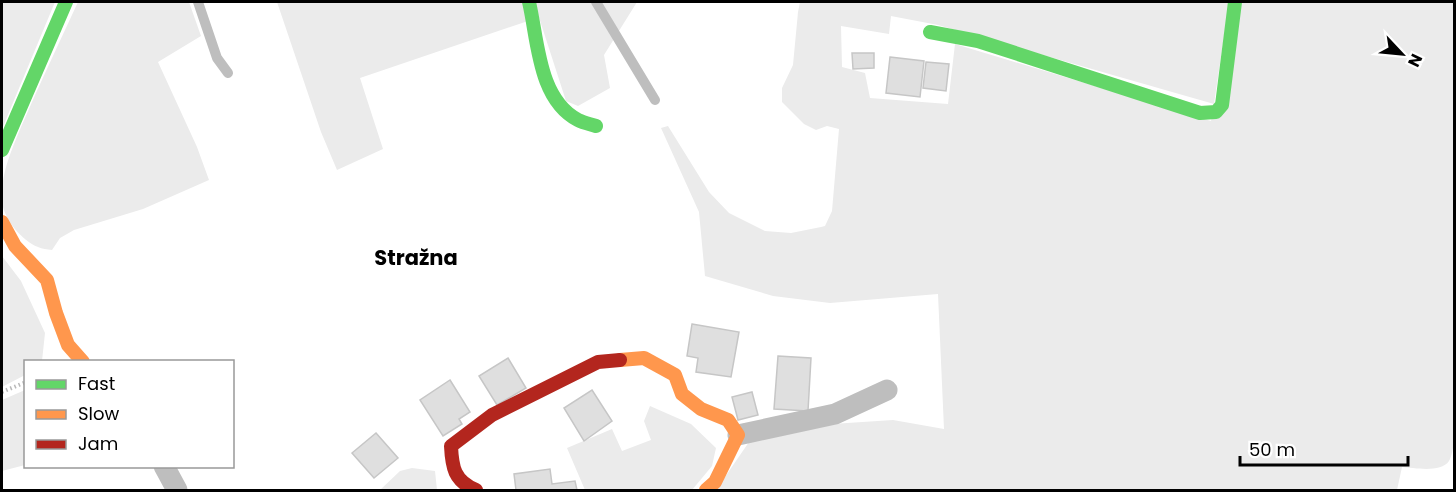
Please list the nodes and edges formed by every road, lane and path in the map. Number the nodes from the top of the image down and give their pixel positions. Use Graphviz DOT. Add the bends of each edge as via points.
graph roads {
  1 [pos="66,2"];
  2 [pos="198,2"];
  3 [pos="529,2"];
  4 [pos="596,2"];
  5 [pos="1235,2"];
  6 [pos="930,32"];
  7 [pos="228,73"];
  8 [pos="655,100"];
  9 [pos="596,126"];
  10 [pos="2,150"];
  11 [pos="2,222"];
  12 [pos="80,360"];
  13 [pos="24,383"];
  14 [pos="887,390"];
  15 [pos="2,392"];
  16 [pos="738,435"];
  17 [pos="165,468"];
  18 [pos="177,490"];
  19 [pos="476,490"];
  20 [pos="706,490"];
  1 -- 10 [label="street"];
  2 -- 7 [label="lane" via="217,58"];
  3 -- 9 [label="street" via="543,72 554,97 575,118"];
  4 -- 8 [label="lane"];
  5 -- 6 [label="street" via="1222,105 1216,112 1200,113 978,41"];
  11 -- 12 [label="street" via="15,246 47,280 68,345"];
  13 -- 15 [label="path"];
  14 -- 16 [label="street" via="835,414"];
  16 -- 19 [label="street" via="728,420 701,409 682,394 675,375 644,358 598,363 492,415 451,446 452,466 466,486"];
  16 -- 20 [label="street" via="715,482"];
  17 -- 18 [label="street"];
}
